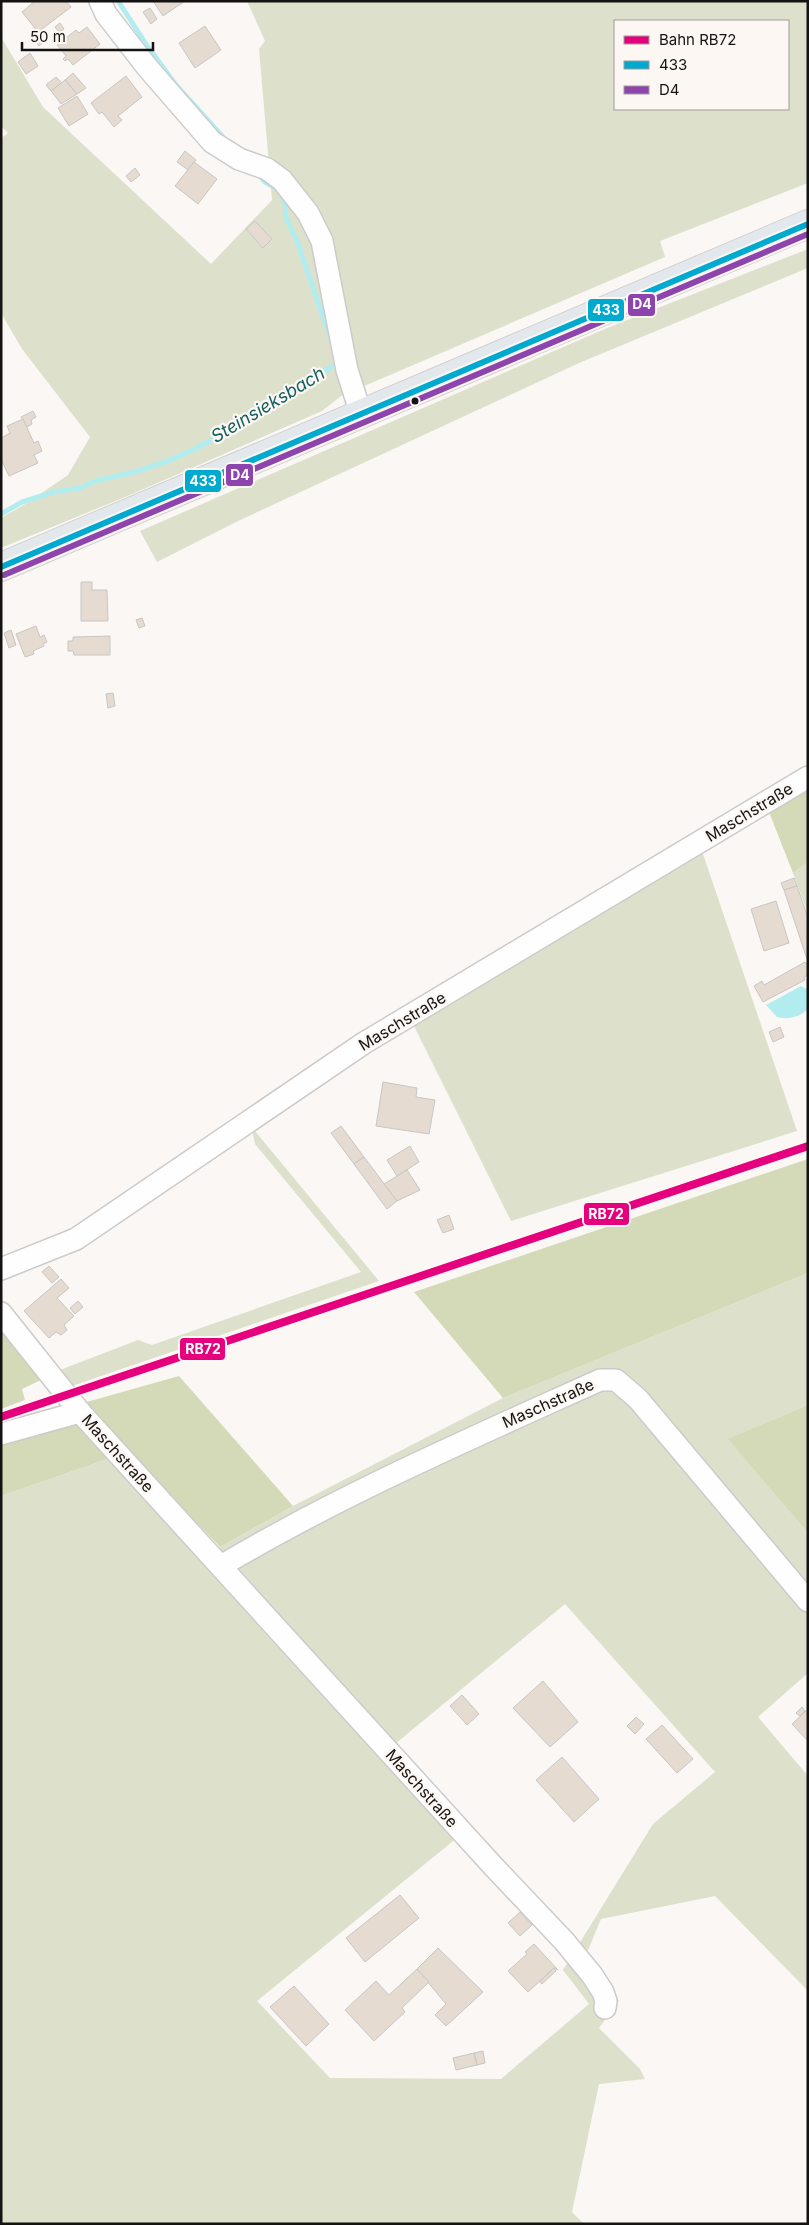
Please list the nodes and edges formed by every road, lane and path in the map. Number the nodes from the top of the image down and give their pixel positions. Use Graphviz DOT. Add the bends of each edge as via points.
graph roads {
  1 [pos="100,1"];
  2 [pos="808,224"];
  3 [pos="361,414"];
  4 [pos="1,568"];
  5 [pos="808,777"];
  6 [pos="1,1269"];
  7 [pos="1,1313"];
  8 [pos="80,1412"];
  9 [pos="1,1434"];
  10 [pos="221,1566"];
  11 [pos="808,1601"];
  12 [pos="606,2008"];
  1 -- 3 [label="street" via="106,14 147,67 212,142 239,159 267,168 282,180 308,213 322,241 348,370"];
  2 -- 3 [label="main road"];
  3 -- 4 [label="main road"];
  5 -- 6 [label="street, Maschstraße" via="364,1043 76,1239"];
  7 -- 8 [label="street, Maschstraße"];
  8 -- 9 [label="street"];
  8 -- 10 [label="street, Maschstraße"];
  10 -- 11 [label="street, Maschstraße" via="284,1529 397,1472 600,1380 616,1380 638,1399"];
  10 -- 12 [label="street, Maschstraße" via="564,1941 604,1992"];
}
